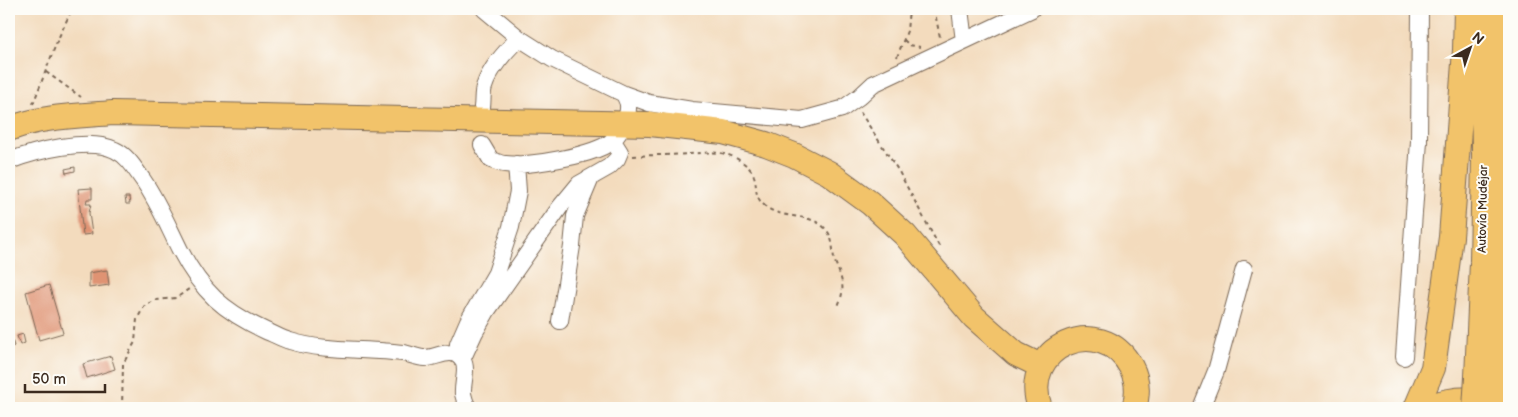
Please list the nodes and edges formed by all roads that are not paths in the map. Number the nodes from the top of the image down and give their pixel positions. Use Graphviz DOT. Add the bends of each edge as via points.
graph roads {
  1 [pos="484,9"];
  2 [pos="960,9"];
  3 [pos="1032,9"];
  4 [pos="1420,9"];
  5 [pos="1466,9"];
  6 [pos="1482,9"];
  7 [pos="1501,9"];
  8 [pos="519,38"];
  9 [pos="964,41"];
  10 [pos="624,94"];
  11 [pos="482,107"];
  12 [pos="14,127"];
  13 [pos="618,140"];
  14 [pos="482,145"];
  15 [pos="9,161"];
  16 [pos="516,164"];
  17 [pos="592,176"];
  18 [pos="1244,269"];
  19 [pos="560,321"];
  20 [pos="458,356"];
  21 [pos="1404,357"];
  22 [pos="1041,366"];
  23 [pos="1487,377"];
  24 [pos="468,408"];
  25 [pos="1040,408"];
  26 [pos="1134,408"];
  27 [pos="1201,408"];
  28 [pos="1416,408"];
  29 [pos="1425,408"];
  30 [pos="1475,408"];
  31 [pos="1494,408"];
  32 [pos="1509,408"];
  1 -- 8 [label="street"];
  2 -- 9 [label="street"];
  3 -- 9 [label="street"];
  4 -- 21 [label="street" via="1420,141"];
  5 -- 28 [label="highway" via="1452,237 1433,368"];
  6 -- 23 [label="highway, Autovía Mudéjar" via="1482,262"];
  7 -- 23 [label="highway, Autovía Mudéjar" via="1503,160"];
  8 -- 10 [label="street" via="552,59"];
  8 -- 11 [label="street" via="493,69 483,88"];
  9 -- 10 [label="street" via="873,84 842,109 802,120 692,110 649,103"];
  10 -- 13 [label="street" via="628,105"];
  12 -- 13 [label="highway" via="61,117 113,113"];
  13 -- 16 [label="street" via="567,158"];
  13 -- 17 [label="street" via="609,167"];
  13 -- 22 [label="highway" via="650,124 723,132 766,144 829,173 870,203 905,235 981,323 1016,354"];
  14 -- 16 [label="street" via="491,160 506,165"];
  15 -- 20 [label="street" via="81,145 101,145 123,154 155,199 181,251 214,299 229,311 290,341 425,358 450,352"];
  16 -- 20 [label="street" via="518,191 511,226 496,273 468,321"];
  17 -- 19 [label="street" via="575,216"];
  17 -- 20 [label="street" via="579,184 560,207"];
  18 -- 27 [label="street" via="1216,371"];
  20 -- 24 [label="street" via="465,366 463,397"];
  22 -- 25 [label="highway" via="1036,382"];
  22 -- 26 [label="highway" via="1052,352 1066,343 1082,339 1099,340 1127,358 1135,373"];
  23 -- 30 [label="highway, Autovía Mudéjar, bridge"];
  23 -- 31 [label="highway, Autovía Mudéjar, bridge"];
  29 -- 32 [label="highway" via="1463,399 1489,401"];
}
